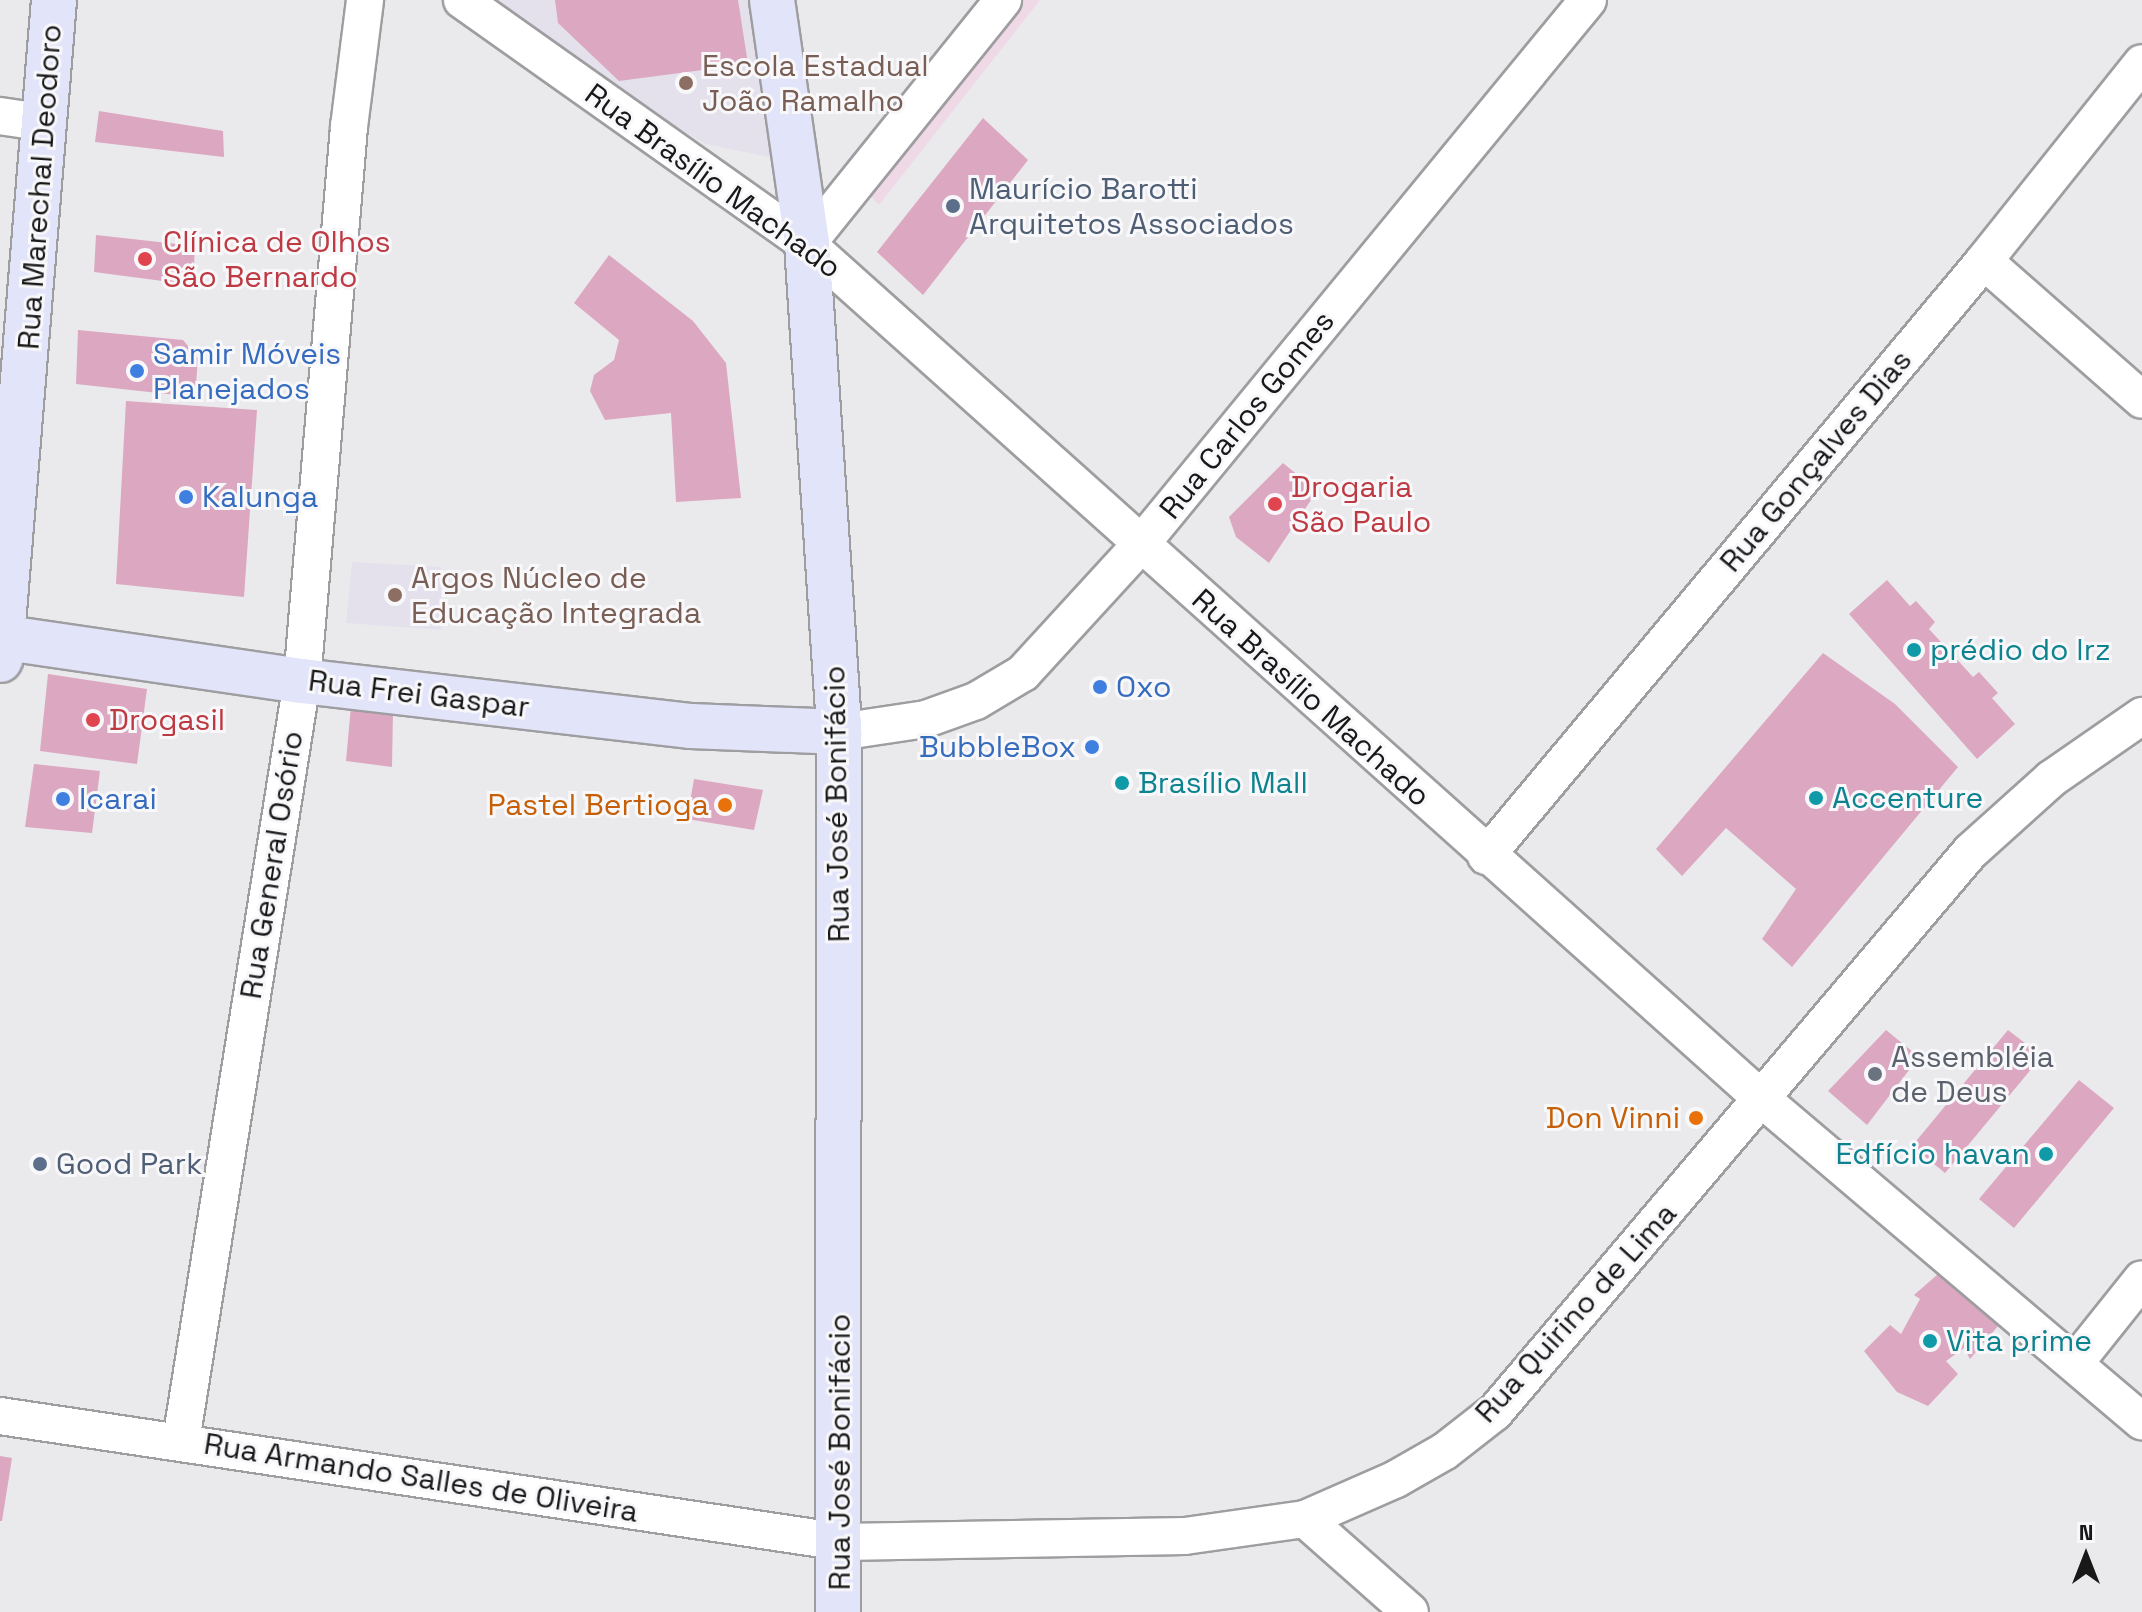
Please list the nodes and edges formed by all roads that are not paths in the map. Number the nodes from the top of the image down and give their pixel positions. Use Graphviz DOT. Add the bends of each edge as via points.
graph roads {
  1 [pos="54,0"];
  2 [pos="365,0"];
  3 [pos="462,0"];
  4 [pos="772,0"];
  5 [pos="1003,0"];
  6 [pos="1588,0"];
  7 [pos="2142,63"];
  8 [pos="0,116"];
  9 [pos="47,123"];
  10 [pos="807,244"];
  11 [pos="1984,261"];
  12 [pos="2142,400"];
  13 [pos="1141,544"];
  14 [pos="1,645"];
  15 [pos="302,681"];
  16 [pos="2142,716"];
  17 [pos="839,732"];
  18 [pos="1486,856"];
  19 [pos="1763,1100"];
  20 [pos="2142,1279"];
  21 [pos="2075,1363"];
  22 [pos="0,1416"];
  23 [pos="2142,1421"];
  24 [pos="181,1441"];
  25 [pos="1305,1519"];
  26 [pos="842,1542"];
  27 [pos="838,1612"];
  28 [pos="1410,1612"];
  1 -- 9 [label="street, Rua Marechal Deodoro"];
  2 -- 15 [label="street, Rua General Osório" via="349,127"];
  3 -- 10 [label="street, Rua Brasílio Machado"];
  4 -- 10 [label="street, Rua José Bonifácio"];
  5 -- 10 [label="street"];
  6 -- 13 [label="street, Rua Carlos Gomes"];
  7 -- 11 [label="street, Rua Gonçalves Dias"];
  8 -- 9 [label="street"];
  9 -- 14 [label="street, Rua Marechal Deodoro"];
  10 -- 13 [label="street, Rua Brasílio Machado"];
  10 -- 17 [label="street, Rua José Bonifácio"];
  11 -- 12 [label="street"];
  11 -- 18 [label="street, Rua Gonçalves Dias"];
  13 -- 17 [label="street, Rua Carlos Gomes" via="1023,673 976,701 926,719"];
  13 -- 18 [label="street, Rua Brasílio Machado"];
  14 -- 15 [label="street, Rua Frei Gaspar"];
  15 -- 17 [label="street, Rua Frei Gaspar" via="691,726"];
  15 -- 24 [label="street, Rua General Osório"];
  16 -- 19 [label="street, Rua Quirino de Lima" via="2080,756 1978,843"];
  17 -- 26 [label="street, Rua José Bonifácio"];
  18 -- 19 [label="street, Rua Brasílio Machado"];
  19 -- 21 [label="street, Rua Brasílio Machado"];
  19 -- 25 [label="street, Rua Quirino de Lima" via="1495,1412 1445,1451 1396,1479"];
  20 -- 21 [label="street"];
  21 -- 23 [label="street, Rua Brasílio Machado"];
  22 -- 24 [label="street, Rua Armando Salles de Oliveira"];
  24 -- 26 [label="street, Rua Armando Salles de Oliveira"];
  25 -- 26 [label="street, Rua Quirino de Lima" via="1185,1536"];
  25 -- 28 [label="street"];
  26 -- 27 [label="street, Rua José Bonifácio"];
}
